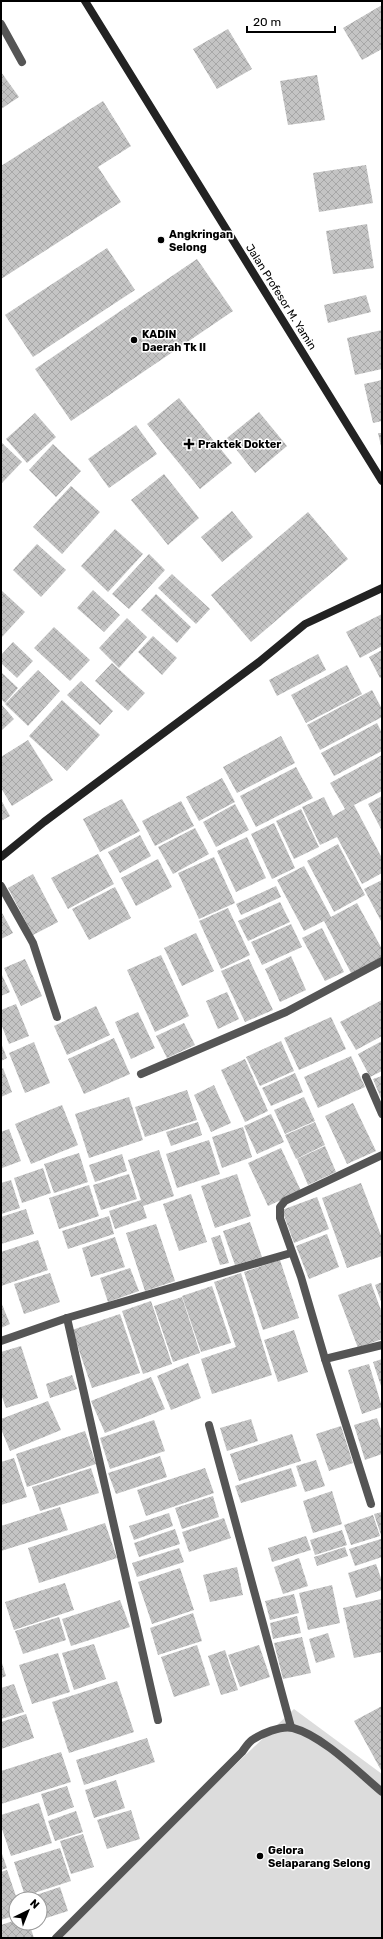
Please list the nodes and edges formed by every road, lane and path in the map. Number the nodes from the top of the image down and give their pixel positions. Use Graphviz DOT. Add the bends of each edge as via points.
graph roads {
  1 [pos="85,1"];
  2 [pos="1,24"];
  3 [pos="22,62"];
  4 [pos="382,482"];
  5 [pos="382,588"];
  6 [pos="1,857"];
  7 [pos="1,886"];
  8 [pos="382,961"];
  9 [pos="57,1017"];
  10 [pos="141,1074"];
  11 [pos="366,1077"];
  12 [pos="382,1114"];
  13 [pos="382,1155"];
  14 [pos="291,1253"];
  15 [pos="67,1318"];
  16 [pos="1,1341"];
  17 [pos="382,1345"];
  18 [pos="324,1359"];
  19 [pos="209,1425"];
  20 [pos="371,1504"];
  21 [pos="158,1720"];
  22 [pos="291,1727"];
  23 [pos="382,1792"];
  24 [pos="56,1938"];
  1 -- 4 [label="main road, Jalan Profesor M. Yamin"];
  2 -- 3 [label="street"];
  5 -- 6 [label="main road" via="305,624 259,662"];
  7 -- 9 [label="street" via="40,958"];
  8 -- 10 [label="street" via="286,1012"];
  11 -- 12 [label="street"];
  13 -- 14 [label="street" via="284,1201 280,1208 280,1218"];
  14 -- 15 [label="street"];
  14 -- 18 [label="street" via="301,1278"];
  15 -- 16 [label="street"];
  15 -- 21 [label="street"];
  17 -- 18 [label="street"];
  18 -- 20 [label="street"];
  19 -- 22 [label="street"];
  22 -- 23 [label="street" via="314,1736"];
  22 -- 24 [label="street" via="276,1730 251,1741"];
}
